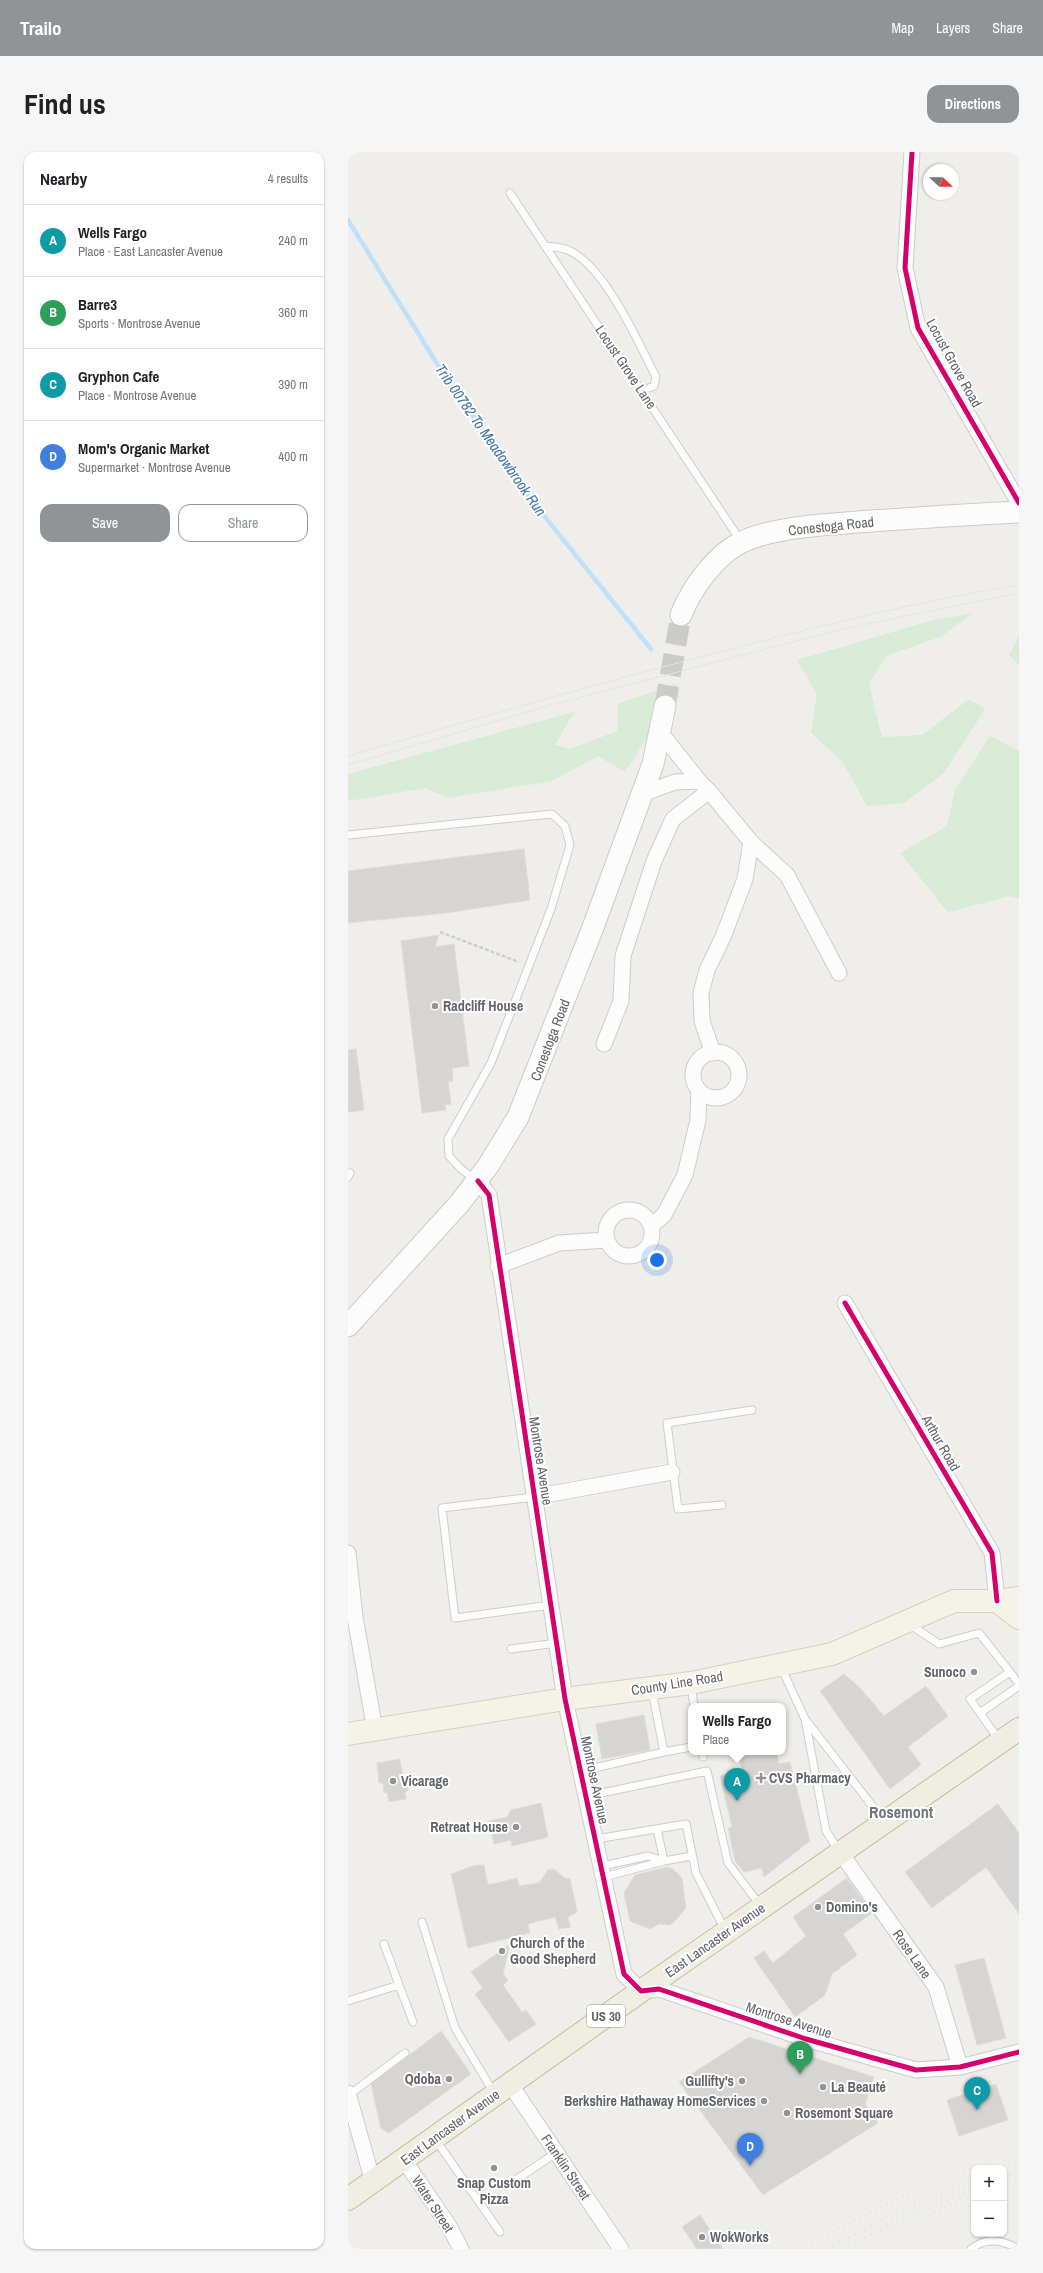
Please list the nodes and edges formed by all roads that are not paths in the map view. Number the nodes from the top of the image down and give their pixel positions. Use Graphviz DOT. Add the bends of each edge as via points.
graph roads {
  1 [pos="912,152"];
  2 [pos="510,193"];
  3 [pos="545,246"];
  4 [pos="641,391"];
  5 [pos="1019,502"];
  6 [pos="1019,512"];
  7 [pos="742,542"];
  8 [pos="681,615"];
  9 [pos="665,706"];
  10 [pos="660,732"];
  11 [pos="704,786"];
  12 [pos="642,794"];
  13 [pos="348,835"];
  14 [pos="751,842"];
  15 [pos="839,973"];
  16 [pos="604,1044"];
  17 [pos="713,1053"];
  18 [pos="699,1090"];
  19 [pos="478,1181"];
  20 [pos="651,1226"];
  21 [pos="607,1240"];
  22 [pos="498,1266"];
  23 [pos="845,1303"];
  24 [pos="348,1326"];
  25 [pos="752,1410"];
  26 [pos="672,1472"];
  27 [pos="534,1497"];
  28 [pos="722,1505"];
  29 [pos="348,1553"];
  30 [pos="997,1601"];
  31 [pos="1019,1602"];
  32 [pos="551,1605"];
  33 [pos="906,1622"];
  34 [pos="557,1643"];
  35 [pos="512,1649"];
  36 [pos="780,1664"];
  37 [pos="1010,1672"];
  38 [pos="691,1683"];
  39 [pos="1019,1685"];
  40 [pos="651,1689"];
  41 [pos="565,1699"];
  42 [pos="694,1703"];
  43 [pos="980,1713"];
  44 [pos="805,1719"];
  45 [pos="1019,1729"];
  46 [pos="375,1730"];
  47 [pos="348,1734"];
  48 [pos="1000,1742"];
  49 [pos="688,1748"];
  50 [pos="664,1752"];
  51 [pos="581,1771"];
  52 [pos="587,1796"];
  53 [pos="884,1821"];
  54 [pos="657,1828"];
  55 [pos="596,1839"];
  56 [pos="840,1852"];
  57 [pos="692,1856"];
  58 [pos="664,1861"];
  59 [pos="603,1872"];
  60 [pos="762,1907"];
  61 [pos="422,1922"];
  62 [pos="726,1932"];
  63 [pos="384,1944"];
  64 [pos="399,1985"];
  65 [pos="641,1991"];
  66 [pos="348,2001"];
  67 [pos="413,2022"];
  68 [pos="404,2052"];
  69 [pos="1019,2052"];
  70 [pos="960,2067"];
  71 [pos="502,2090"];
  72 [pos="348,2094"];
  73 [pos="435,2138"];
  74 [pos="556,2153"];
  75 [pos="404,2160"];
  76 [pos="514,2181"];
  77 [pos="373,2182"];
  78 [pos="348,2199"];
  79 [pos="500,2232"];
  80 [pos="461,2249"];
  81 [pos="622,2249"];
  82 [pos="971,2249"];
  83 [pos="1018,2249"];
  1 -- 5 [label="street, Locust Grove Road" via="905,268 918,328"];
  2 -- 3 [label="lane, Locust Grove Lane"];
  3 -- 4 [label="lane, Locust Grove Lane"];
  3 -- 4 [label="lane" via="560,247 572,252 588,264 607,287 656,378 654,386"];
  4 -- 7 [label="lane, Locust Grove Lane"];
  6 -- 7 [label="main road, Conestoga Road" via="805,526"];
  7 -- 8 [label="main road, Conestoga Road" via="718,560 702,578 689,596"];
  9 -- 10 [label="main road, Conestoga Road"];
  10 -- 11 [label="street"];
  10 -- 12 [label="main road, Conestoga Road" via="653,764"];
  11 -- 12 [label="street" via="675,782"];
  11 -- 14 [label="street"];
  11 -- 16 [label="street" via="673,819 654,861 623,956 621,1001"];
  12 -- 19 [label="main road, Conestoga Road" via="530,1091 518,1117"];
  13 -- 19 [label="lane" via="552,814 565,826 570,845 551,909 491,1063 448,1139 449,1156 461,1169"];
  14 -- 15 [label="street" via="787,875"];
  14 -- 17 [label="street" via="745,878 723,937 707,970 701,993 702,1021"];
  17 -- 18 [label="street" via="700,1058 695,1065 692,1074"];
  17 -- 18 [label="street" via="717,1051 733,1059 738,1067 737,1084 732,1092 719,1097 706,1096"];
  18 -- 20 [label="street" via="698,1120 685,1175 664,1215"];
  19 -- 22 [label="street, Montrose Avenue" via="489,1195"];
  19 -- 24 [label="main road, Conestoga Road"];
  20 -- 21 [label="street" via="639,1212 622,1211 608,1222"];
  20 -- 21 [label="street" via="649,1244 644,1251 636,1255 618,1254"];
  21 -- 22 [label="street" via="559,1243"];
  22 -- 27 [label="street, Montrose Avenue"];
  23 -- 30 [label="street, Arthur Road" via="992,1553"];
  25 -- 26 [label="lane" via="666,1423"];
  26 -- 27 [label="street"];
  26 -- 28 [label="lane" via="678,1509"];
  27 -- 32 [label="street, Montrose Avenue"];
  27 -- 32 [label="lane" via="442,1508 455,1618"];
  29 -- 46 [label="street" via="355,1617"];
  30 -- 31 [label="main road, County Line Road"];
  30 -- 33 [label="main road, County Line Road" via="954,1601"];
  32 -- 34 [label="street, Montrose Avenue"];
  33 -- 36 [label="main road, County Line Road" via="832,1654"];
  33 -- 37 [label="lane" via="939,1644 979,1633"];
  34 -- 35 [label="lane"];
  34 -- 41 [label="street, Montrose Avenue"];
  36 -- 38 [label="main road, County Line Road"];
  36 -- 44 [label="lane"];
  37 -- 39 [label="lane"];
  37 -- 43 [label="lane" via="970,1699"];
  38 -- 40 [label="main road, County Line Road"];
  38 -- 42 [label="lane"];
  39 -- 43 [label="lane"];
  40 -- 41 [label="main road, County Line Road"];
  40 -- 50 [label="lane"];
  41 -- 46 [label="main road, County Line Road"];
  41 -- 51 [label="street, Montrose Avenue"];
  43 -- 48 [label="lane"];
  44 -- 53 [label="lane"];
  44 -- 56 [label="lane" via="826,1831"];
  45 -- 48 [label="highway, East Lancaster Avenue / US 30"];
  46 -- 47 [label="main road, County Line Road"];
  48 -- 53 [label="highway, East Lancaster Avenue / US 30"];
  49 -- 50 [label="lane"];
  50 -- 51 [label="lane"];
  51 -- 52 [label="street, Montrose Avenue"];
  52 -- 55 [label="street, Montrose Avenue"];
  52 -- 60 [label="lane" via="707,1771 728,1863"];
  53 -- 56 [label="highway, East Lancaster Avenue / US 30"];
  54 -- 55 [label="lane"];
  54 -- 57 [label="lane" via="686,1824"];
  54 -- 58 [label="lane"];
  55 -- 59 [label="street, Montrose Avenue"];
  56 -- 60 [label="highway, East Lancaster Avenue / US 30"];
  56 -- 70 [label="street, Rose Lane" via="936,1987"];
  57 -- 58 [label="lane"];
  57 -- 62 [label="lane" via="696,1873"];
  58 -- 59 [label="lane"];
  58 -- 59 [label="lane" via="648,1856"];
  59 -- 65 [label="street, Montrose Avenue" via="624,1974"];
  60 -- 62 [label="highway, East Lancaster Avenue / US 30"];
  61 -- 71 [label="lane" via="455,2028"];
  62 -- 65 [label="highway, East Lancaster Avenue / US 30"];
  63 -- 64 [label="lane"];
  64 -- 66 [label="lane"];
  64 -- 67 [label="lane"];
  65 -- 70 [label="street, Montrose Avenue" via="659,1989 806,2039 916,2070"];
  65 -- 71 [label="highway, East Lancaster Avenue / US 30"];
  68 -- 72 [label="lane"];
  69 -- 70 [label="street, Montrose Avenue"];
  71 -- 73 [label="highway, East Lancaster Avenue / US 30"];
  71 -- 74 [label="street, Franklin Street"];
  72 -- 77 [label="street"];
  73 -- 75 [label="highway, East Lancaster Avenue / US 30"];
  73 -- 79 [label="lane"];
  74 -- 76 [label="lane"];
  74 -- 81 [label="street, Franklin Street"];
  75 -- 77 [label="highway, East Lancaster Avenue / US 30"];
  75 -- 80 [label="street, Water Street" via="449,2226"];
  77 -- 78 [label="highway, US 30"];
  82 -- 83 [label="lane" via="986,2241 998,2241"];
}
